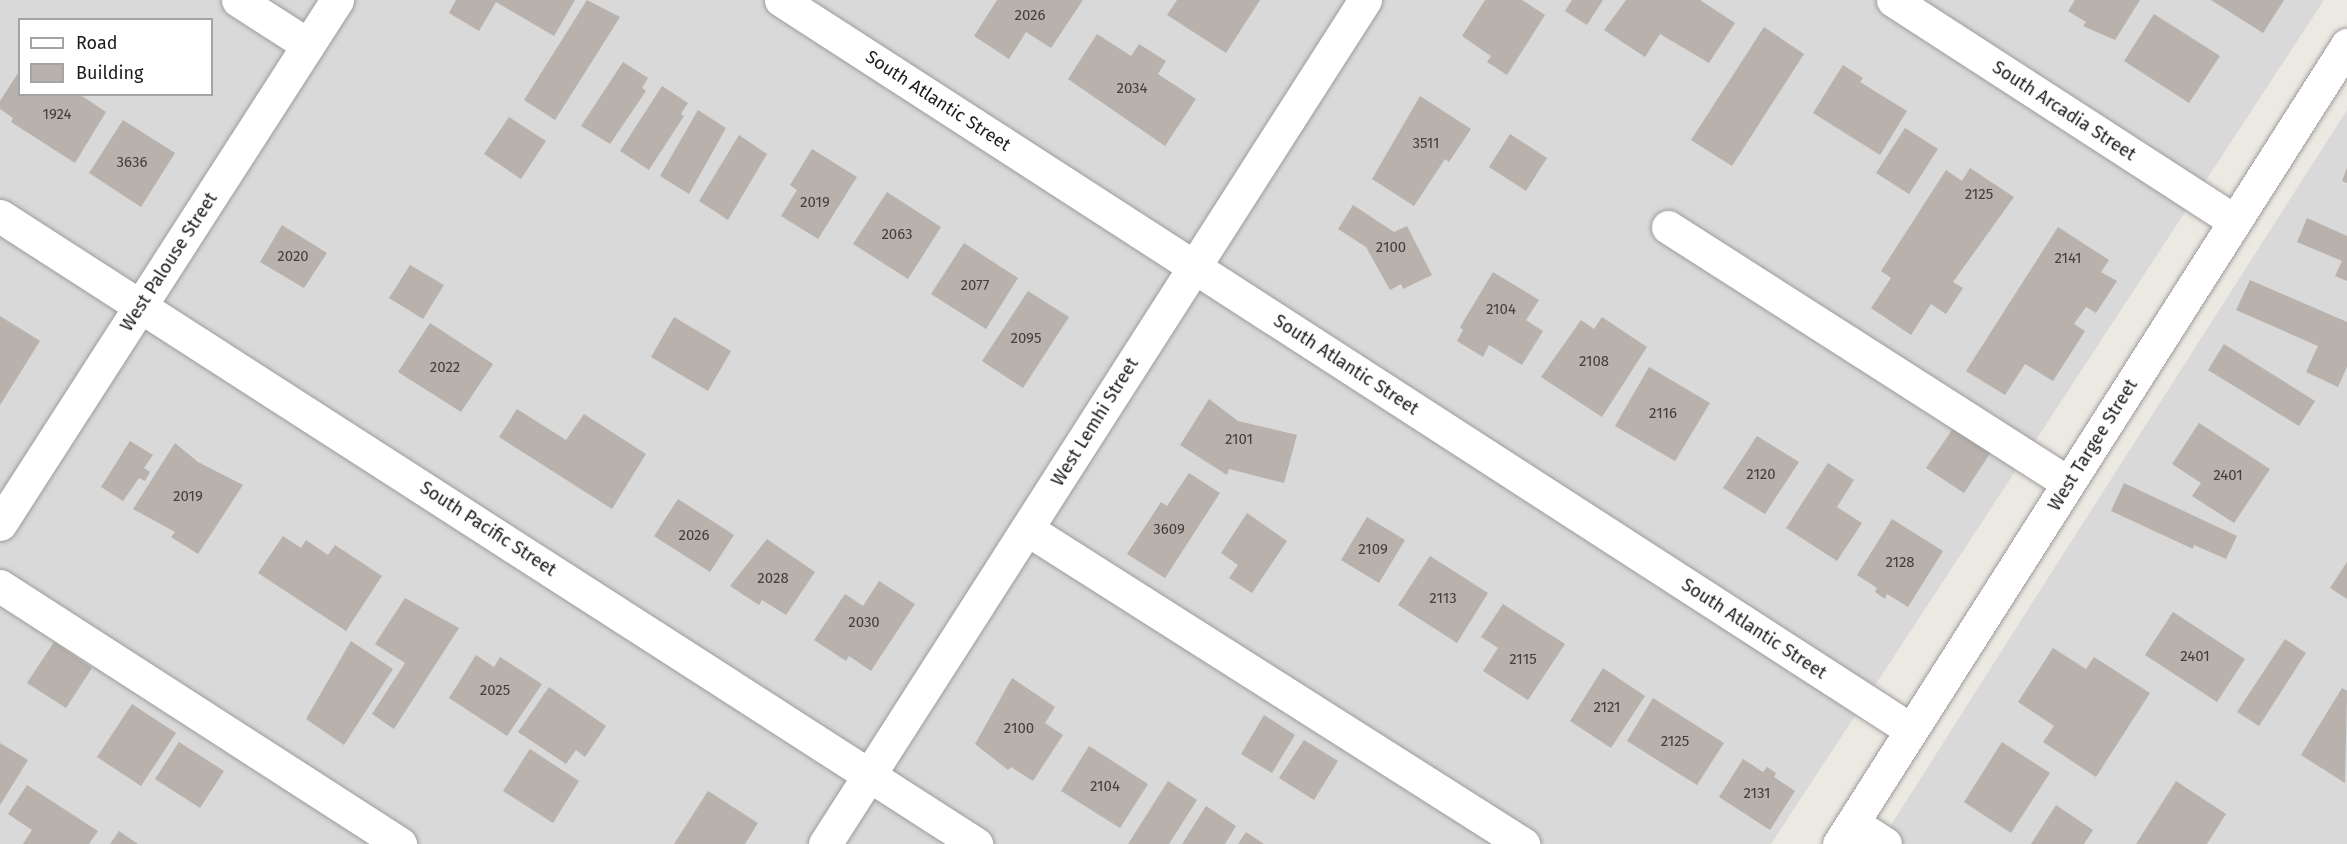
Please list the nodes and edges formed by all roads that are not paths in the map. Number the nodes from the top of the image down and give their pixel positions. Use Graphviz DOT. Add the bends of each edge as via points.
graph roads {
  1 [pos="238,0"];
  2 [pos="337,0"];
  3 [pos="781,0"];
  4 [pos="1365,0"];
  5 [pos="1893,0"];
  6 [pos="308,45"];
  7 [pos="2347,45"];
  8 [pos="0,216"];
  9 [pos="2235,221"];
  10 [pos="1668,227"];
  11 [pos="1194,266"];
  12 [pos="141,305"];
  13 [pos="2068,483"];
  14 [pos="0,524"];
  15 [pos="1027,529"];
  16 [pos="0,586"];
  17 [pos="1911,730"];
  18 [pos="870,775"];
  19 [pos="1846,833"];
  20 [pos="399,844"];
  21 [pos="825,844"];
  22 [pos="976,844"];
  23 [pos="1523,844"];
  24 [pos="1885,844"];
  1 -- 6 [label="street"];
  2 -- 6 [label="street, West Palouse Street"];
  3 -- 11 [label="street, South Atlantic Street"];
  4 -- 11 [label="street, West Lemhi Street"];
  5 -- 9 [label="street, South Arcadia Street"];
  6 -- 12 [label="street, West Palouse Street"];
  7 -- 9 [label="street, West Targee Street"];
  8 -- 12 [label="street, South Pacific Street"];
  9 -- 13 [label="street, West Targee Street"];
  10 -- 13 [label="street"];
  11 -- 15 [label="street, West Lemhi Street"];
  11 -- 17 [label="street, South Atlantic Street"];
  12 -- 14 [label="street, West Palouse Street"];
  12 -- 18 [label="street, South Pacific Street"];
  13 -- 17 [label="street, West Targee Street"];
  15 -- 18 [label="street, West Lemhi Street"];
  15 -- 23 [label="street"];
  16 -- 20 [label="street"];
  17 -- 19 [label="street, West Targee Street"];
  18 -- 21 [label="street, West Lemhi Street"];
  18 -- 22 [label="street, South Pacific Street"];
  19 -- 24 [label="street"];
}
